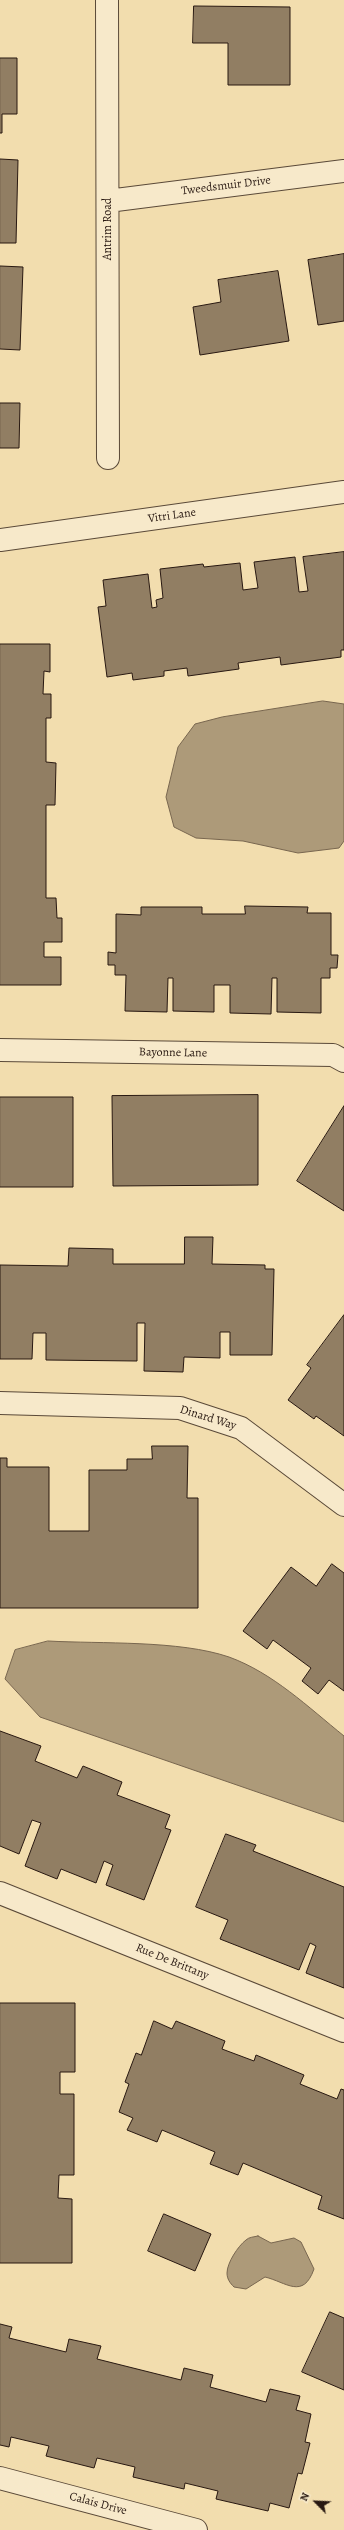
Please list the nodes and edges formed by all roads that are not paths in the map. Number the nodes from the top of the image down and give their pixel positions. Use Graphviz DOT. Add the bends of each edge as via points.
graph roads {
  1 [pos="107,0"];
  2 [pos="344,171"];
  3 [pos="108,201"];
  4 [pos="108,458"];
  5 [pos="344,492"];
  6 [pos="0,540"];
  7 [pos="0,1050"];
  8 [pos="344,1061"];
  9 [pos="0,1403"];
  10 [pos="344,1505"];
  11 [pos="0,1893"];
  12 [pos="344,2031"];
  13 [pos="0,2478"];
  14 [pos="196,2530"];
  1 -- 3 [label="street, Antrim Road"];
  2 -- 3 [label="street, Tweedsmuir Drive"];
  3 -- 4 [label="street, Antrim Road"];
  5 -- 6 [label="street, Vitri Lane"];
  7 -- 8 [label="street, Bayonne Lane" via="333,1055"];
  9 -- 10 [label="street, Dinard Way" via="180,1408 241,1428"];
  11 -- 12 [label="street, Rue De Brittany"];
  13 -- 14 [label="street, Calais Drive"];
}
